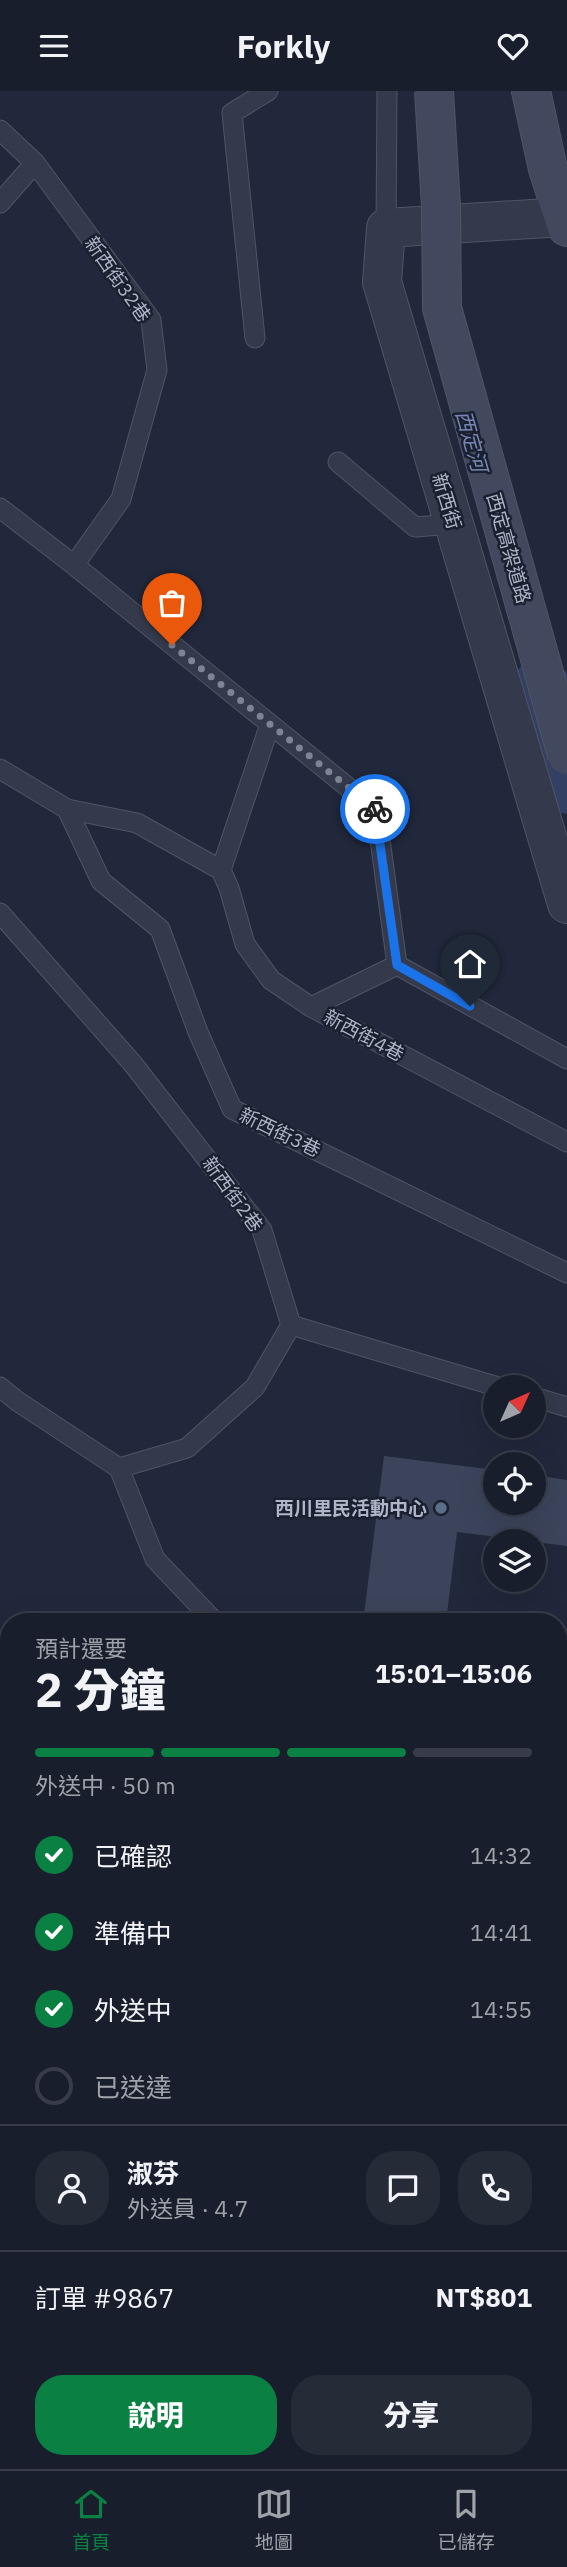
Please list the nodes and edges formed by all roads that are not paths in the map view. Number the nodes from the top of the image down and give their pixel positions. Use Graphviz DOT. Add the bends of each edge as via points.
graph roads {
  1 [pos="268,91"];
  2 [pos="387,91"];
  3 [pos="434,91"];
  4 [pos="531,91"];
  5 [pos="0,130"];
  6 [pos="35,163"];
  7 [pos="0,203"];
  8 [pos="565,222"];
  9 [pos="386,228"];
  10 [pos="255,338"];
  11 [pos="338,461"];
  12 [pos="0,508"];
  13 [pos="454,524"];
  14 [pos="75,565"];
  15 [pos="270,724"];
  16 [pos="567,755"];
  17 [pos="0,769"];
  18 [pos="67,809"];
  19 [pos="221,870"];
  20 [pos="567,904"];
  21 [pos="0,913"];
  22 [pos="397,965"];
  23 [pos="311,1007"];
  24 [pos="567,1059"];
  25 [pos="567,1142"];
  26 [pos="567,1273"];
  27 [pos="290,1325"];
  28 [pos="483,1382"];
  29 [pos="0,1387"];
  30 [pos="546,1401"];
  31 [pos="567,1407"];
  32 [pos="118,1468"];
  33 [pos="206,1613"];
  1 -- 10 [label="lane" via="232,113"];
  2 -- 9 [label="lane, 新西街"];
  3 -- 16 [label="street, 西定高架道路, bridge" via="442,308"];
  4 -- 8 [label="street"];
  5 -- 6 [label="lane, 新西街32巷"];
  6 -- 7 [label="lane"];
  6 -- 14 [label="lane, 新西街32巷" via="151,320 157,370 121,499"];
  8 -- 9 [label="street"];
  9 -- 13 [label="street, 新西街" via="382,282"];
  11 -- 13 [label="lane" via="415,527"];
  12 -- 14 [label="lane"];
  13 -- 20 [label="street, 新西街"];
  14 -- 15 [label="lane"];
  15 -- 19 [label="lane"];
  15 -- 22 [label="lane" via="376,810"];
  17 -- 18 [label="lane"];
  18 -- 19 [label="lane" via="137,823"];
  18 -- 26 [label="lane, 新西街3巷" via="101,881 160,929 232,1109"];
  19 -- 23 [label="lane, 新西街4巷" via="245,944 271,980"];
  21 -- 27 [label="lane, 新西街2巷" via="133,1064 262,1230"];
  22 -- 23 [label="lane"];
  22 -- 24 [label="lane"];
  23 -- 25 [label="lane, 新西街4巷"];
  27 -- 28 [label="lane"];
  27 -- 32 [label="lane" via="256,1387 187,1448"];
  29 -- 32 [label="lane"];
  30 -- 31 [label="lane"];
  32 -- 33 [label="lane" via="155,1559"];
}
